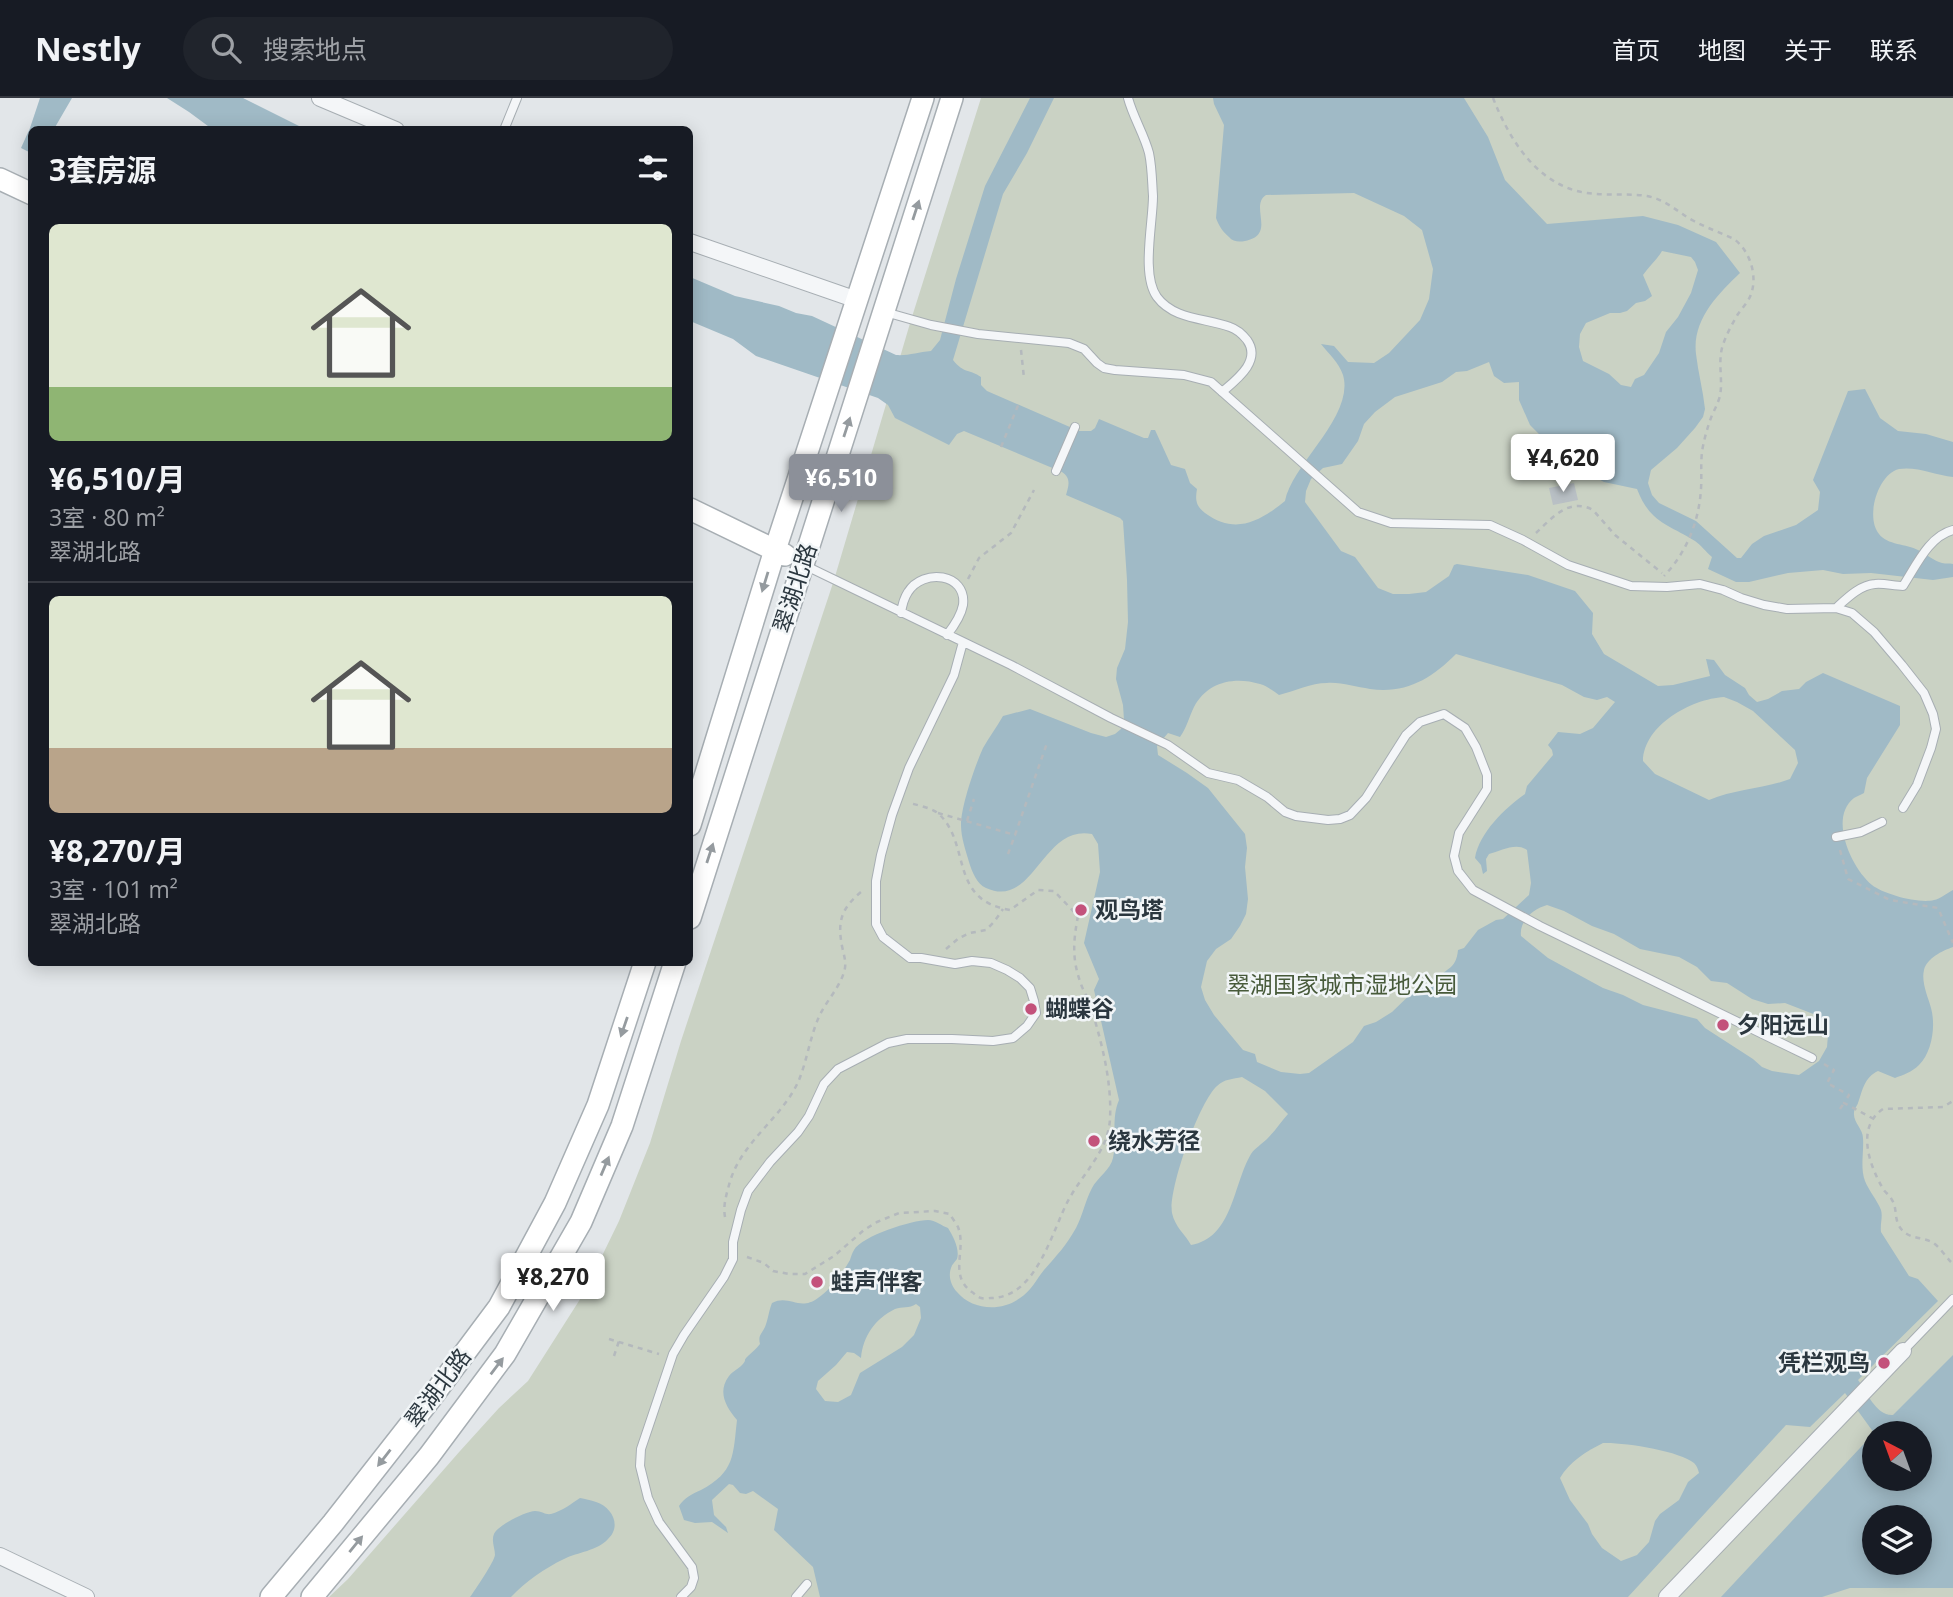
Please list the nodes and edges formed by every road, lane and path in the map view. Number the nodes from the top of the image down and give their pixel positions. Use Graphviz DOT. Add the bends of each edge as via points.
graph roads {
  1 [pos="320,98"];
  2 [pos="517,98"];
  3 [pos="923,98"];
  4 [pos="952,98"];
  5 [pos="1128,98"];
  6 [pos="1493,98"];
  7 [pos="386,126"];
  8 [pos="506,126"];
  9 [pos="0,179"];
  10 [pos="28,192"];
  11 [pos="693,243"];
  12 [pos="857,300"];
  13 [pos="884,312"];
  14 [pos="1020,339"];
  15 [pos="1024,377"];
  16 [pos="1222,392"];
  17 [pos="1019,403"];
  18 [pos="1074,427"];
  19 [pos="1001,447"];
  20 [pos="1056,471"];
  21 [pos="1034,490"];
  22 [pos="693,510"];
  23 [pos="1953,530"];
  24 [pos="1527,542"];
  25 [pos="775,550"];
  26 [pos="803,564"];
  27 [pos="1664,575"];
  28 [pos="1652,587"];
  29 [pos="960,590"];
  30 [pos="1836,608"];
  31 [pos="901,613"];
  32 [pos="947,635"];
  33 [pos="963,642"];
  34 [pos="1047,743"];
  35 [pos="974,799"];
  36 [pos="898,800"];
  37 [pos="1903,808"];
  38 [pos="938,813"];
  39 [pos="693,815"];
  40 [pos="967,821"];
  41 [pos="1882,822"];
  42 [pos="1015,835"];
  43 [pos="1836,837"];
  44 [pos="1009,854"];
  45 [pos="876,881"];
  46 [pos="693,909"];
  47 [pos="1003,909"];
  48 [pos="1953,943"];
  49 [pos="938,961"];
  50 [pos="644,966"];
  51 [pos="675,966"];
  52 [pos="1812,1058"];
  53 [pos="1953,1101"];
  54 [pos="1844,1103"];
  55 [pos="1840,1109"];
  56 [pos="1872,1118"];
  57 [pos="733,1242"];
  58 [pos="733,1255"];
  59 [pos="1951,1262"];
  60 [pos="1953,1299"];
  61 [pos="608,1339"];
  62 [pos="619,1341"];
  63 [pos="1903,1351"];
  64 [pos="614,1356"];
  65 [pos="672,1358"];
  66 [pos="0,1556"];
  67 [pos="807,1584"];
  68 [pos="86,1597"];
  69 [pos="271,1597"];
  70 [pos="312,1597"];
  71 [pos="681,1597"];
  72 [pos="796,1597"];
  73 [pos="1667,1597"];
  1 -- 7 [label="street"];
  2 -- 8 [label="lane"];
  3 -- 12 [label="street, 翠湖北路"];
  13 -- 4 [label="street, 翠湖北路, one-way"];
  5 -- 16 [label="lane" via="1149,154 1153,206 1150,276 1157,297 1186,316 1234,328 1251,348 1248,365"];
  6 -- 27 [label="path" via="1519,147 1551,181 1588,193 1648,197 1667,204 1734,239 1748,256 1752,291 1722,347 1720,396 1703,446 1696,516 1688,542"];
  9 -- 10 [label="street"];
  11 -- 12 [label="street"];
  12 -- 25 [label="street, 翠湖北路"];
  13 -- 14 [label="lane" via="931,326"];
  26 -- 13 [label="street, 翠湖北路, one-way"];
  14 -- 15 [label="path"];
  14 -- 16 [label="lane" via="1069,343 1084,349 1104,368 1184,375 1211,382"];
  16 -- 24 [label="lane" via="1358,512 1391,523 1490,525"];
  17 -- 19 [label="path"];
  18 -- 20 [label="lane"];
  21 -- 29 [label="path" via="1011,533 979,558"];
  22 -- 25 [label="street"];
  23 -- 30 [label="lane" via="1928,547 1903,586 1864,586"];
  24 -- 27 [label="path" via="1560,510 1581,505 1593,510 1615,535"];
  24 -- 28 [label="lane" via="1594,575"];
  25 -- 26 [label="street"];
  25 -- 39 [label="street, 翠湖北路, one-way"];
  26 -- 31 [label="lane"];
  46 -- 26 [label="street, 翠湖北路, one-way"];
  27 -- 28 [label="path"];
  28 -- 30 [label="lane" via="1700,584 1764,605"];
  29 -- 31 [label="lane" via="942,576 922,579 908,591"];
  29 -- 32 [label="lane" via="960,614"];
  30 -- 37 [label="lane" via="1852,613 1874,632 1924,693 1933,714 1936,729 1931,748"];
  31 -- 32 [label="lane"];
  32 -- 33 [label="lane"];
  33 -- 36 [label="lane" via="954,675"];
  33 -- 52 [label="lane" via="1168,745 1208,773 1251,786 1284,812 1311,819 1350,815 1406,735 1420,722 1444,714 1465,728 1487,775 1487,789 1459,834 1454,856 1458,871 1474,890"];
  34 -- 42 [label="path"];
  35 -- 40 [label="path"];
  36 -- 38 [label="path"];
  36 -- 45 [label="lane"];
  38 -- 40 [label="path"];
  38 -- 47 [label="path" via="952,832 967,882 986,901"];
  40 -- 42 [label="path"];
  41 -- 43 [label="lane"];
  42 -- 44 [label="path"];
  43 -- 48 [label="path" via="1848,879 1890,900 1938,908"];
  45 -- 49 [label="lane" via="876,924 883,937 910,958"];
  45 -- 57 [label="path" via="841,915 845,971 818,1020 800,1077 731,1176 724,1211"];
  47 -- 49 [label="path" via="986,930 959,938"];
  47 -- 58 [label="path" via="1010,910 1038,890 1046,890 1059,894 1078,916 1073,941 1075,967 1089,999 1107,1068 1110,1101 1106,1142 1061,1213 1053,1237 1026,1281 1009,1295 996,1298 981,1298 965,1287 959,1275 959,1229 950,1214 935,1211 899,1213 877,1222 805,1274 773,1271 764,1263"];
  49 -- 57 [label="lane" via="991,963 1007,970 1030,988 1036,1013 1013,1038 906,1039 838,1069 824,1084 798,1132 748,1191"];
  50 -- 69 [label="street, 翠湖北路, one-way" via="593,1117 555,1203 499,1307"];
  70 -- 51 [label="street, 翠湖北路, one-way" via="505,1354 581,1222 622,1126"];
  52 -- 54 [label="path" via="1834,1070 1826,1083 1849,1095"];
  53 -- 56 [label="path" via="1943,1107 1883,1109"];
  54 -- 55 [label="path"];
  54 -- 56 [label="path"];
  56 -- 59 [label="path" via="1867,1149 1881,1186 1892,1199 1900,1227 1931,1242"];
  57 -- 58 [label="lane"];
  58 -- 65 [label="lane"];
  60 -- 63 [label="lane"];
  61 -- 62 [label="path"];
  62 -- 64 [label="path"];
  62 -- 65 [label="path"];
  63 -- 73 [label="street"];
  65 -- 71 [label="lane" via="648,1425 640,1465 659,1522 692,1567 691,1587"];
  66 -- 68 [label="street"];
  67 -- 72 [label="lane"];
}
